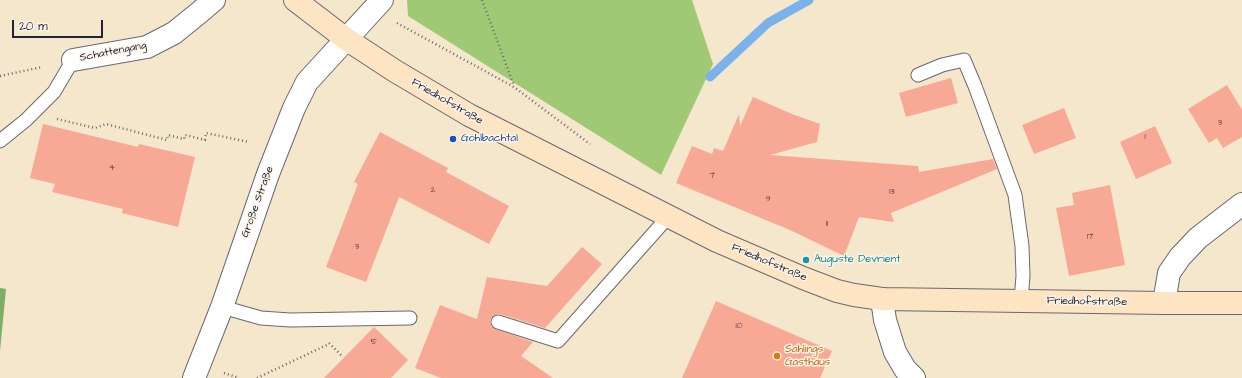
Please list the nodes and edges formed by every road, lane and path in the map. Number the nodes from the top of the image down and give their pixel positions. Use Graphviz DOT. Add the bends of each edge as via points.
graph roads {
  1 [pos="214,0"];
  2 [pos="295,0"];
  3 [pos="482,0"];
  4 [pos="377,5"];
  5 [pos="346,39"];
  6 [pos="73,60"];
  7 [pos="918,75"];
  8 [pos="0,76"];
  9 [pos="514,87"];
  10 [pos="33,113"];
  11 [pos="0,141"];
  12 [pos="248,142"];
  13 [pos="594,147"];
  14 [pos="1242,204"];
  15 [pos="668,216"];
  16 [pos="882,299"];
  17 [pos="1021,301"];
  18 [pos="1164,303"];
  19 [pos="1242,303"];
  20 [pos="222,307"];
  21 [pos="410,318"];
  22 [pos="498,322"];
  23 [pos="330,344"];
  24 [pos="194,378"];
  25 [pos="257,378"];
  26 [pos="914,378"];
  1 -- 6 [label="street, Schattengang" via="174,32 146,47"];
  2 -- 5 [label="street, Friedhofstraße"];
  3 -- 9 [label="path"];
  4 -- 5 [label="street"];
  4 -- 9 [label="path"];
  5 -- 15 [label="street, Friedhofstraße" via="469,115"];
  5 -- 20 [label="street, Große Straße" via="307,82 294,108"];
  6 -- 8 [label="path, Schattengang"];
  6 -- 10 [label="lane" via="54,92"];
  7 -- 17 [label="lane" via="942,65 964,60 1014,195 1022,246"];
  9 -- 13 [label="path"];
  10 -- 11 [label="lane"];
  10 -- 12 [label="path" via="95,128 106,124 167,140 168,135 184,139 185,135 204,140 206,133"];
  14 -- 18 [label="street" via="1198,238 1180,257 1170,273"];
  15 -- 16 [label="street, Friedhofstraße" via="810,281 837,291"];
  15 -- 22 [label="lane" via="558,341"];
  16 -- 17 [label="street, Friedhofstraße"];
  16 -- 26 [label="street" via="885,320 895,352"];
  17 -- 18 [label="street, Friedhofstraße"];
  18 -- 19 [label="street, Friedhofstraße"];
  20 -- 21 [label="lane" via="261,318 290,320"];
  20 -- 24 [label="street, Große Straße"];
  23 -- 25 [label="path"];
}
